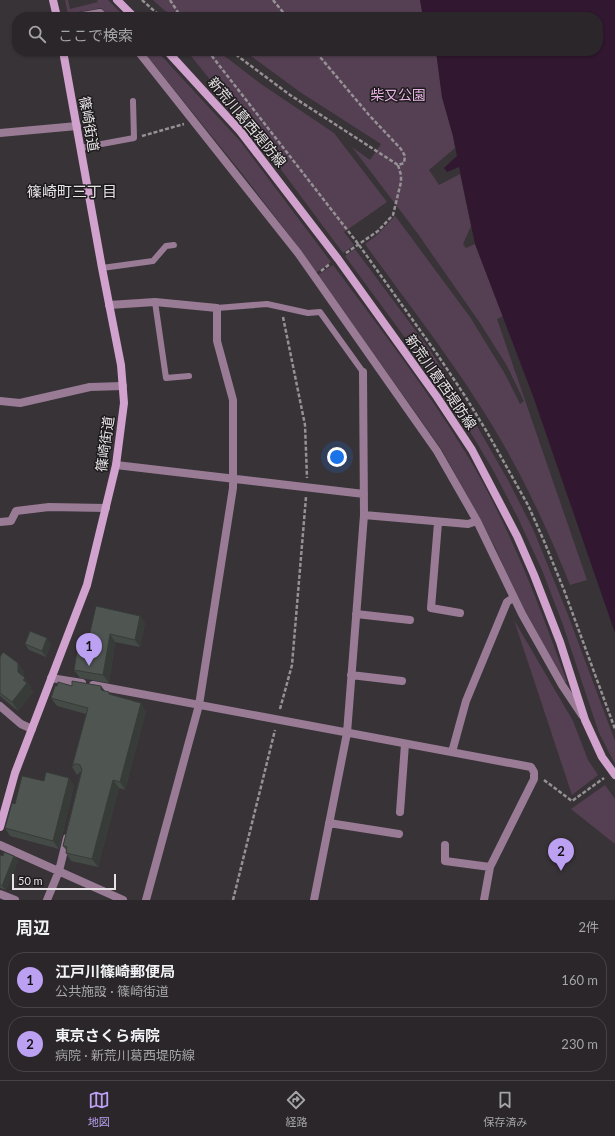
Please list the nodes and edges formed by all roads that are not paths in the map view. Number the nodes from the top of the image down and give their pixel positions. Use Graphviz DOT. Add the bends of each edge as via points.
graph roads {
  1 [pos="53,0"];
  2 [pos="118,0"];
  3 [pos="55,12"];
  4 [pos="129,12"];
  5 [pos="64,56"];
  6 [pos="142,56"];
  7 [pos="172,56"];
  8 [pos="133,101"];
  9 [pos="77,126"];
  10 [pos="0,133"];
  11 [pos="80,148"];
  12 [pos="174,245"];
  13 [pos="102,268"];
  14 [pos="155,302"];
  15 [pos="110,304"];
  16 [pos="217,308"];
  17 [pos="363,372"];
  18 [pos="189,376"];
  19 [pos="123,386"];
  20 [pos="0,401"];
  21 [pos="116,465"];
  22 [pos="234,479"];
  23 [pos="364,494"];
  24 [pos="106,508"];
  25 [pos="364,515"];
  26 [pos="477,521"];
  27 [pos="0,522"];
  28 [pos="438,523"];
  29 [pos="513,598"];
  30 [pos="460,613"];
  31 [pos="356,614"];
  32 [pos="410,620"];
  33 [pos="351,674"];
  34 [pos="51,678"];
  35 [pos="402,681"];
  36 [pos="199,705"];
  37 [pos="0,706"];
  38 [pos="585,720"];
  39 [pos="32,729"];
  40 [pos="347,733"];
  41 [pos="405,744"];
  42 [pos="452,752"];
  43 [pos="615,775"];
  44 [pos="400,812"];
  45 [pos="329,823"];
  46 [pos="0,827"];
  47 [pos="69,828"];
  48 [pos="399,834"];
  49 [pos="445,845"];
  50 [pos="0,846"];
  51 [pos="490,867"];
  52 [pos="59,871"];
  53 [pos="0,894"];
  54 [pos="15,900"];
  55 [pos="47,900"];
  56 [pos="123,900"];
  57 [pos="146,900"];
  58 [pos="314,900"];
  59 [pos="484,900"];
  1 -- 3 [label="main road"];
  2 -- 4 [label="main road"];
  5 -- 9 [label="main road, 篠崎街道"];
  6 -- 26 [label="street" via="298,253 437,451"];
  7 -- 38 [label="main road, 新荒川葛西堤防線" via="240,131 338,259 472,450 510,522 534,575 560,642"];
  8 -- 11 [label="lane" via="134,138"];
  9 -- 10 [label="street"];
  9 -- 11 [label="main road, 篠崎街道"];
  11 -- 13 [label="main road, 篠崎街道"];
  12 -- 13 [label="lane" via="166,246 153,261"];
  13 -- 15 [label="main road, 篠崎街道"];
  14 -- 15 [label="street"];
  14 -- 16 [label="street"];
  14 -- 18 [label="lane" via="166,378"];
  15 -- 19 [label="main road, 篠崎街道"];
  16 -- 17 [label="lane" via="267,304 308,313 320,312"];
  16 -- 22 [label="street" via="216,341 233,400"];
  17 -- 23 [label="street"];
  19 -- 20 [label="street" via="90,387 20,402"];
  19 -- 21 [label="main road, 篠崎街道" via="124,403"];
  21 -- 22 [label="street"];
  21 -- 24 [label="main road, 篠崎街道"];
  22 -- 23 [label="street"];
  22 -- 36 [label="street"];
  23 -- 25 [label="street"];
  24 -- 27 [label="street" via="49,506 16,511 11,521"];
  24 -- 34 [label="main road, 篠崎街道" via="87,585"];
  25 -- 28 [label="street"];
  25 -- 31 [label="street"];
  26 -- 28 [label="street" via="468,524"];
  26 -- 29 [label="street"];
  28 -- 30 [label="street" via="431,608"];
  29 -- 38 [label="street" via="562,685"];
  29 -- 42 [label="street" via="507,602 466,701"];
  31 -- 32 [label="street"];
  31 -- 33 [label="street"];
  33 -- 35 [label="street"];
  33 -- 40 [label="street"];
  34 -- 36 [label="street"];
  34 -- 39 [label="main road, 篠崎街道"];
  36 -- 40 [label="street"];
  36 -- 57 [label="street"];
  37 -- 39 [label="street" via="21,724"];
  38 -- 43 [label="main road, 新荒川葛西堤防線" via="602,757"];
  39 -- 46 [label="main road, 篠崎街道" via="15,773"];
  40 -- 41 [label="street"];
  40 -- 45 [label="street"];
  41 -- 42 [label="street"];
  41 -- 44 [label="street"];
  42 -- 51 [label="street" via="531,766 534,772 534,779"];
  45 -- 48 [label="street"];
  45 -- 58 [label="street"];
  47 -- 52 [label="street"];
  49 -- 51 [label="street" via="445,861"];
  50 -- 52 [label="street"];
  51 -- 59 [label="street"];
  52 -- 55 [label="street"];
  52 -- 56 [label="street"];
  53 -- 54 [label="street"];
}
